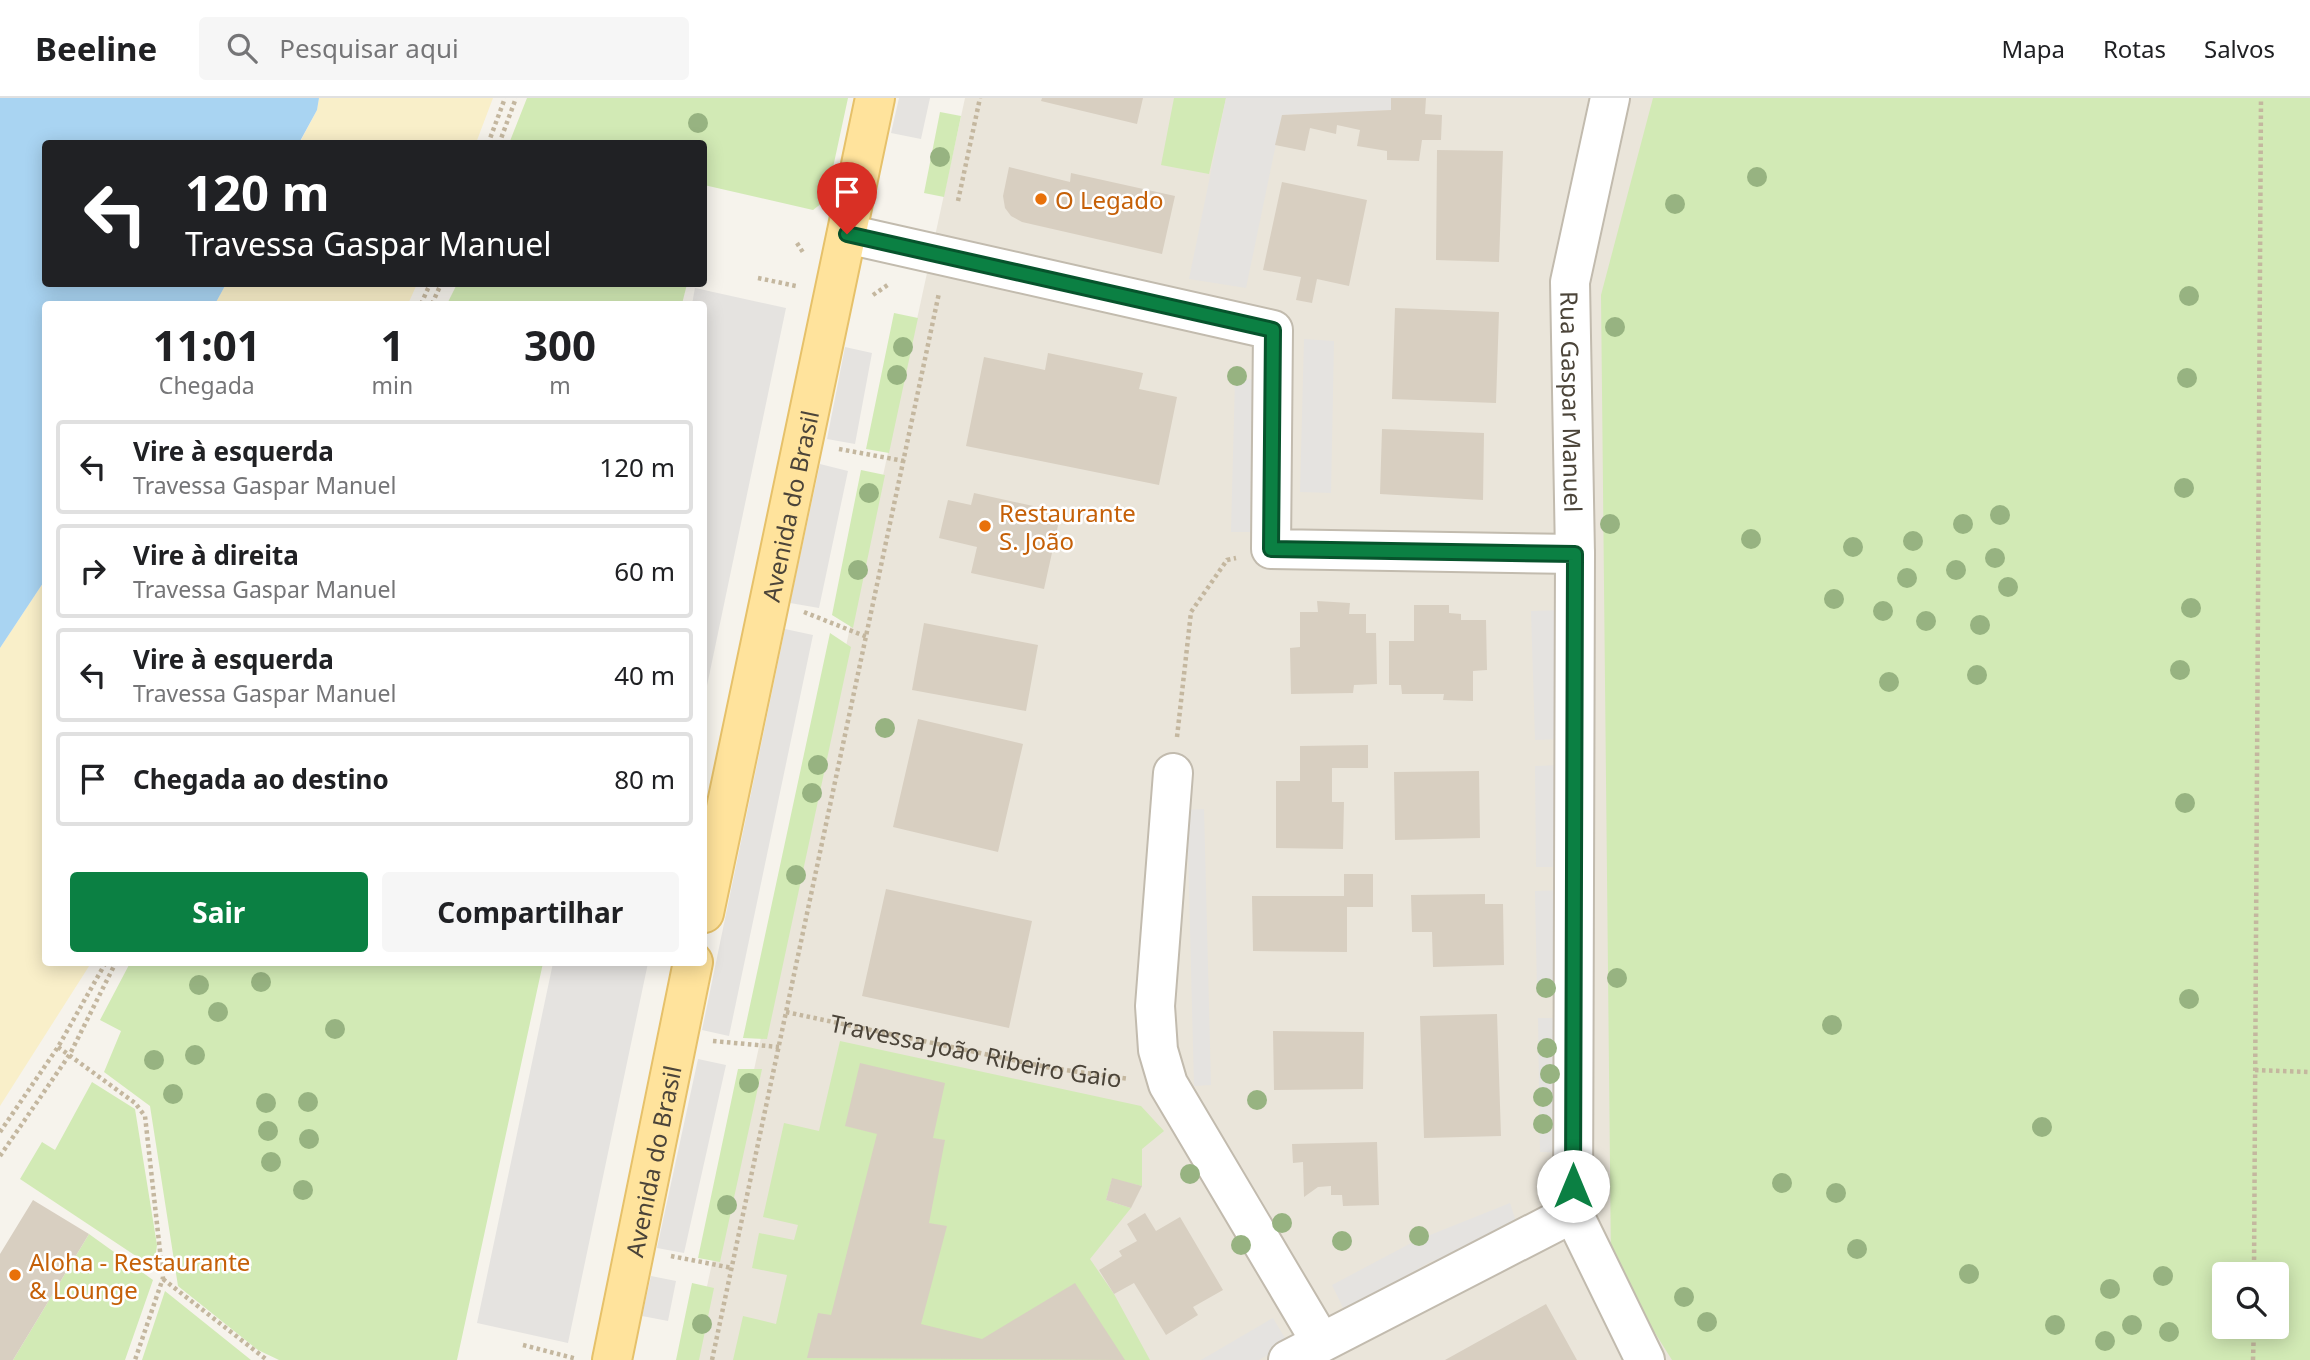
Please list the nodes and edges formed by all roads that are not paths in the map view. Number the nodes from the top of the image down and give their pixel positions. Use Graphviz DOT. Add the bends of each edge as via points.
graph roads {
  1 [pos="875,98"];
  2 [pos="1609,98"];
  3 [pos="847,234"];
  4 [pos="1575,554"];
  5 [pos="1173,773"];
  6 [pos="707,899"];
  7 [pos="692,966"];
  8 [pos="1573,1213"];
  9 [pos="1321,1342"];
  10 [pos="612,1360"];
  11 [pos="1288,1360"];
  12 [pos="1645,1360"];
  1 -- 3 [label="main road, Avenida do Brasil"];
  2 -- 4 [label="street, Rua Gaspar Manuel" via="1570,282"];
  3 -- 4 [label="street" via="1273,330 1271,549"];
  3 -- 6 [label="main road, Avenida do Brasil"];
  4 -- 8 [label="street, Rua Gaspar Manuel"];
  5 -- 9 [label="street, Travessa João Ribeiro Gaio" via="1155,1006 1158,1051 1168,1084"];
  7 -- 10 [label="main road, Avenida do Brasil"];
  8 -- 9 [label="street"];
  8 -- 12 [label="street"];
  9 -- 11 [label="street"];
}
